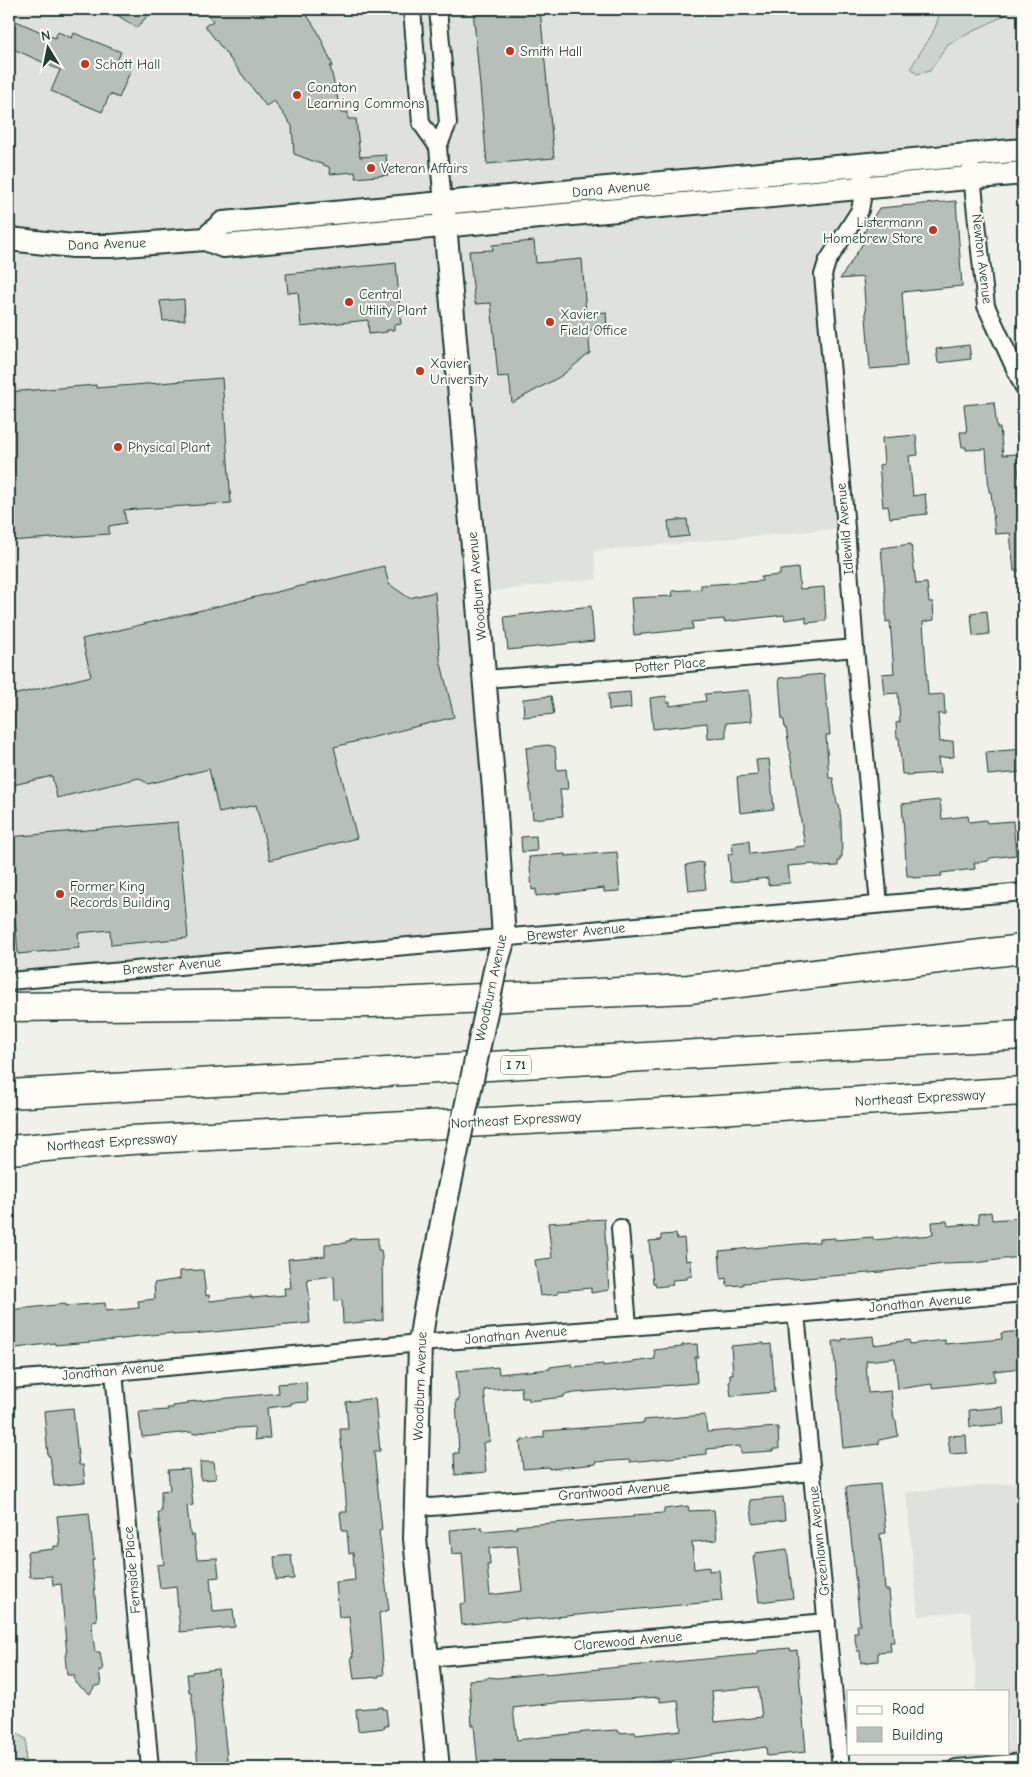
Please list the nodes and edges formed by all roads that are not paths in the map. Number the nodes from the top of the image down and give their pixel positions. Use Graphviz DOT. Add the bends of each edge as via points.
graph roads {
  1 [pos="412,9"];
  2 [pos="438,9"];
  3 [pos="438,147"];
  4 [pos="1023,150"];
  5 [pos="970,155"];
  6 [pos="861,165"];
  7 [pos="1023,173"];
  8 [pos="972,178"];
  9 [pos="862,189"];
  10 [pos="443,204"];
  11 [pos="445,227"];
  12 [pos="9,239"];
  13 [pos="206,239"];
  14 [pos="1023,386"];
  15 [pos="855,648"];
  16 [pos="485,679"];
  17 [pos="1023,892"];
  18 [pos="879,904"];
  19 [pos="504,938"];
  20 [pos="1023,949"];
  21 [pos="9,981"];
  22 [pos="9,1007"];
  23 [pos="1023,1035"];
  24 [pos="1023,1091"];
  25 [pos="9,1094"];
  26 [pos="9,1150"];
  27 [pos="620,1228"];
  28 [pos="1023,1293"];
  29 [pos="796,1314"];
  30 [pos="628,1326"];
  31 [pos="420,1342"];
  32 [pos="114,1372"];
  33 [pos="9,1380"];
  34 [pos="811,1472"];
  35 [pos="416,1504"];
  36 [pos="828,1622"];
  37 [pos="428,1658"];
  38 [pos="1023,1762"];
  39 [pos="150,1768"];
  40 [pos="438,1768"];
  41 [pos="840,1768"];
  42 [pos="956,1768"];
  1 -- 3 [label="street" via="421,122"];
  2 -- 3 [label="street" via="448,124"];
  3 -- 10 [label="street"];
  4 -- 5 [label="street, Dana Avenue"];
  5 -- 6 [label="street, Dana Avenue"];
  5 -- 8 [label="street, Newton Avenue"];
  6 -- 9 [label="street, Idlewild Avenue"];
  6 -- 10 [label="street, Dana Avenue"];
  7 -- 8 [label="street, Dana Avenue"];
  8 -- 9 [label="street, Dana Avenue"];
  8 -- 14 [label="street, Newton Avenue" via="986,306"];
  9 -- 11 [label="street, Dana Avenue" via="604,210"];
  9 -- 15 [label="street, Idlewild Avenue" via="860,210 827,262 823,275"];
  10 -- 11 [label="street, Woodburn Avenue"];
  10 -- 13 [label="street, Dana Avenue" via="223,223"];
  11 -- 13 [label="street, Dana Avenue" via="223,246"];
  11 -- 16 [label="street, Woodburn Avenue"];
  12 -- 13 [label="street, Dana Avenue" via="73,246"];
  15 -- 16 [label="street, Potter Place"];
  15 -- 18 [label="street, Idlewild Avenue"];
  16 -- 19 [label="street, Woodburn Avenue"];
  17 -- 18 [label="street, Brewster Avenue"];
  18 -- 19 [label="street, Brewster Avenue"];
  19 -- 21 [label="street, Brewster Avenue"];
  19 -- 31 [label="street, Woodburn Avenue, bridge" via="445,1207"];
  20 -- 22 [label="highway" via="689,989 371,1003"];
  23 -- 25 [label="highway, I 71"];
  24 -- 26 [label="highway, Northeast Expressway" via="131,1140"];
  27 -- 30 [label="street"];
  28 -- 29 [label="street, Jonathan Avenue"];
  29 -- 30 [label="street, Jonathan Avenue"];
  29 -- 34 [label="street, Greenlawn Avenue"];
  30 -- 31 [label="street, Jonathan Avenue"];
  31 -- 32 [label="street, Jonathan Avenue"];
  31 -- 35 [label="street, Woodburn Avenue"];
  32 -- 33 [label="street, Jonathan Avenue"];
  32 -- 39 [label="street, Fernside Place"];
  34 -- 35 [label="street, Grantwood Avenue" via="432,1507"];
  34 -- 36 [label="street, Greenlawn Avenue"];
  35 -- 37 [label="street, Woodburn Avenue" via="415,1539"];
  36 -- 37 [label="street, Clarewood Avenue"];
  36 -- 41 [label="street, Greenlawn Avenue"];
  37 -- 40 [label="street, Woodburn Avenue"];
  38 -- 42 [label="street"];
}
